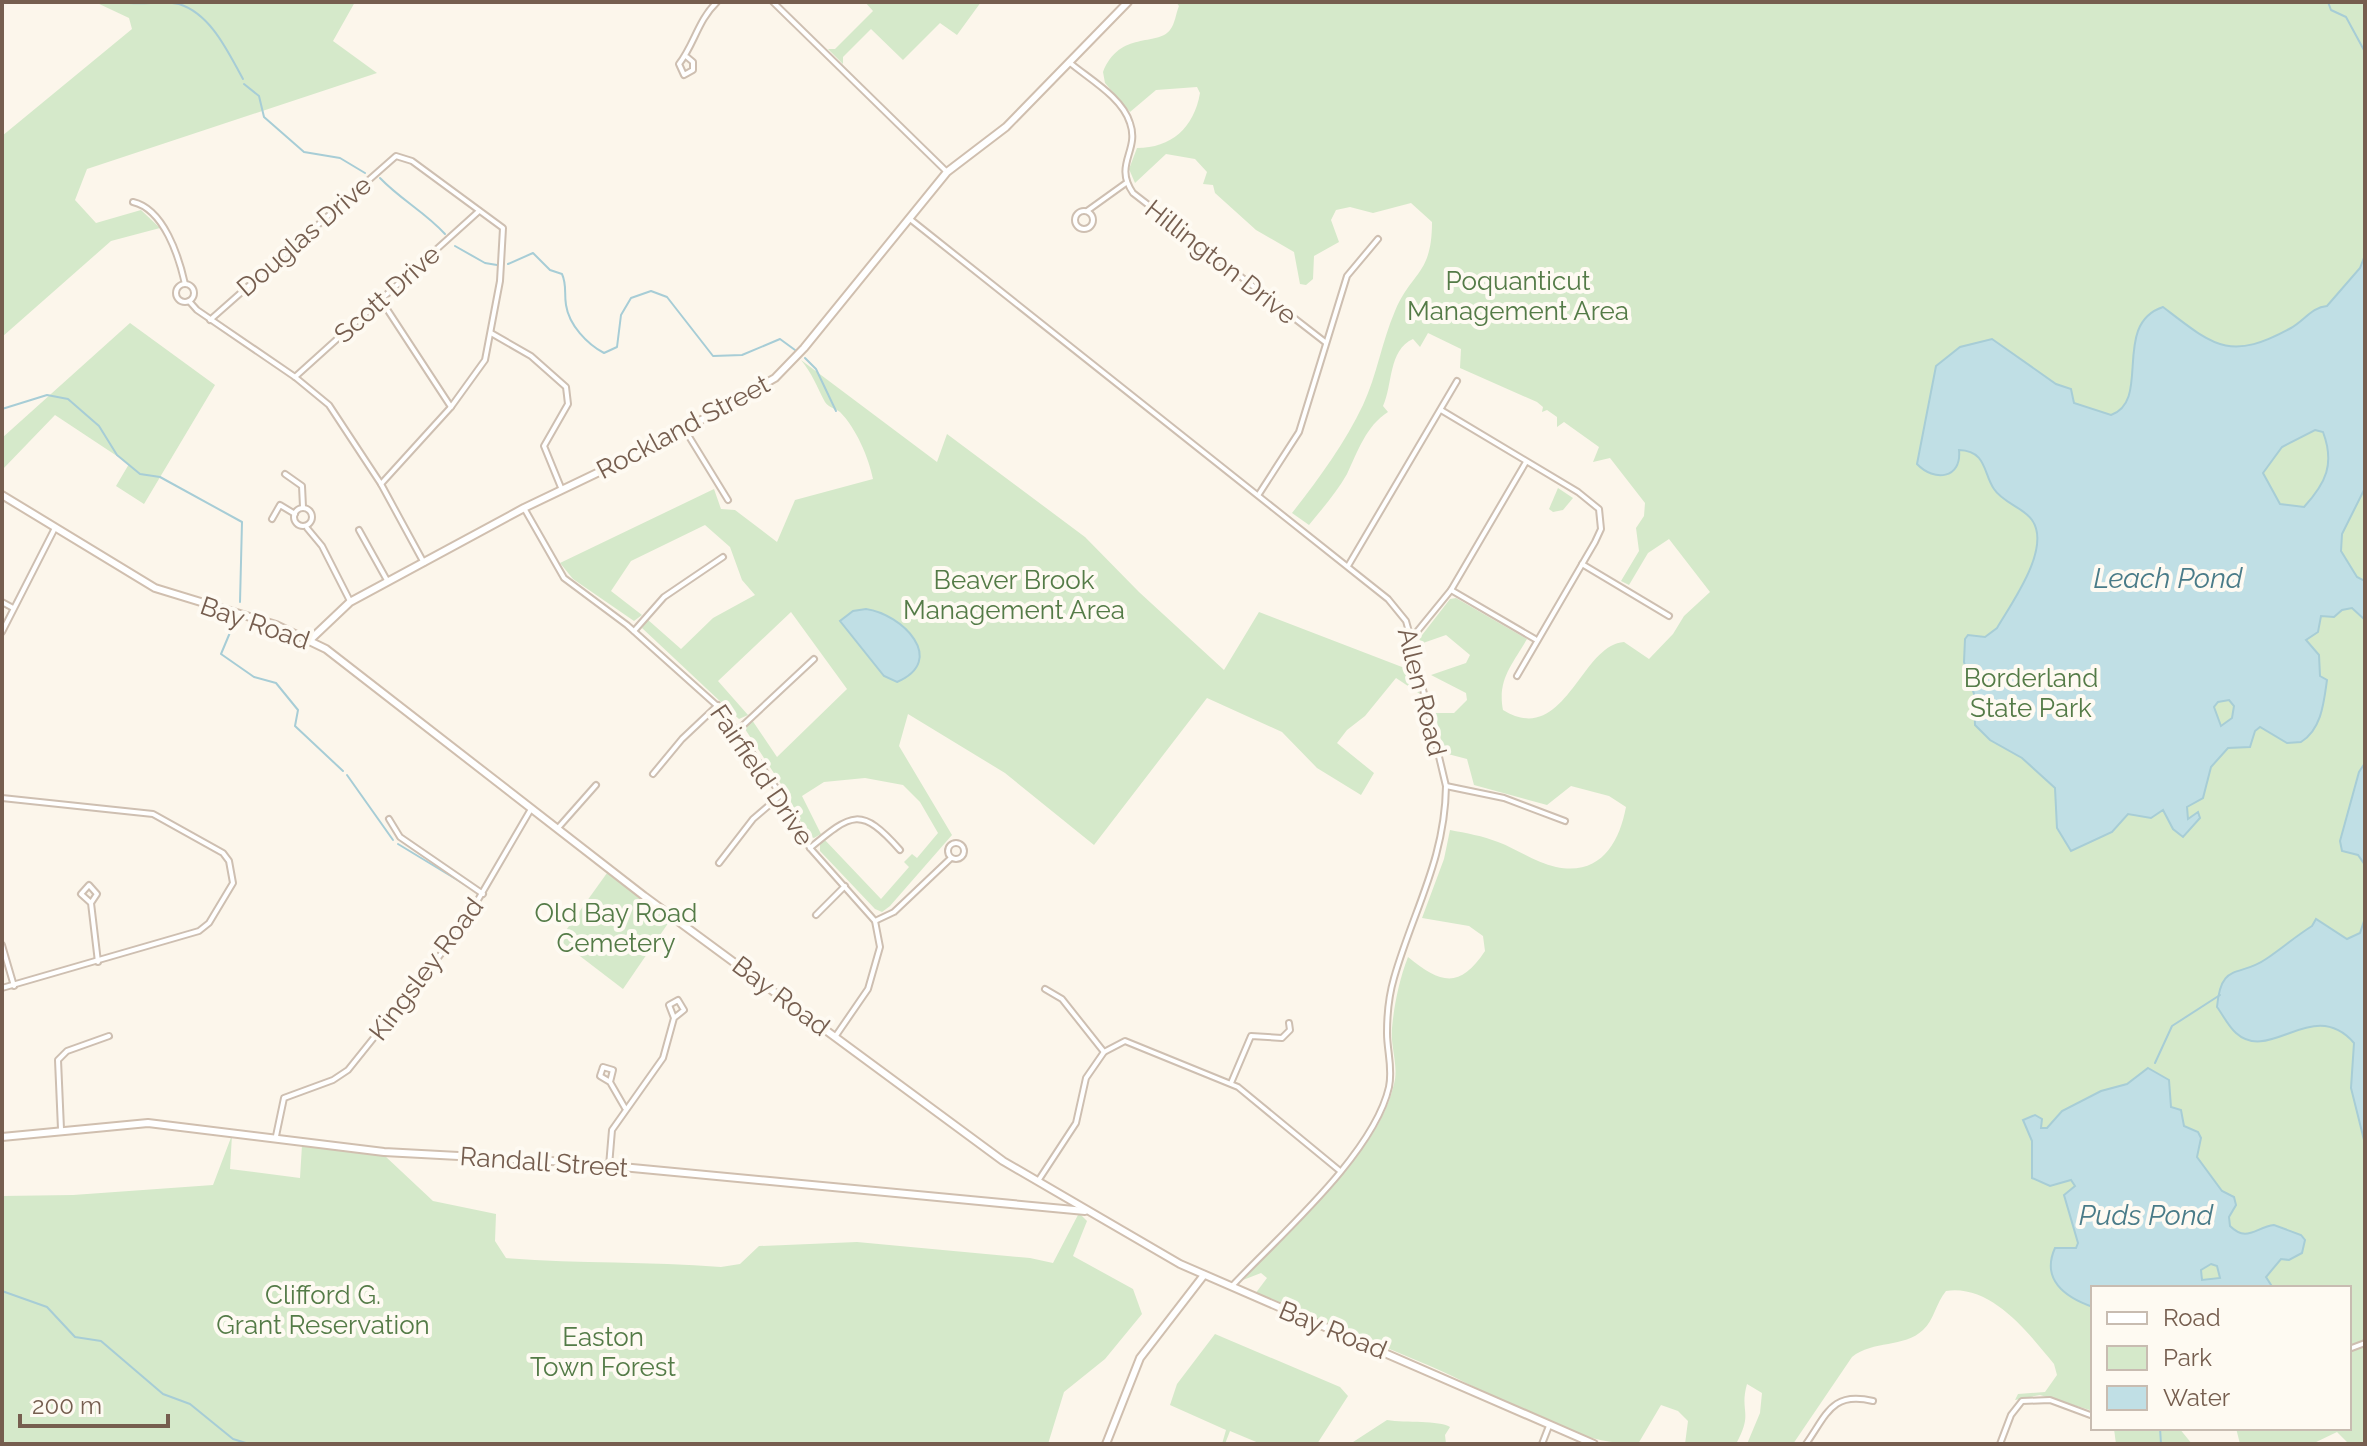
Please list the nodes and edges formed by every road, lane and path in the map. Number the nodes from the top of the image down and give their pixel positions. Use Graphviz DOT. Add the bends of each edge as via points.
graph roads {
  1 [pos="717,2"];
  2 [pos="773,2"];
  3 [pos="1128,2"];
  4 [pos="687,57"];
  5 [pos="1069,62"];
  6 [pos="947,172"];
  7 [pos="1126,183"];
  8 [pos="133,202"];
  9 [pos="479,211"];
  10 [pos="1087,211"];
  11 [pos="908,218"];
  12 [pos="1378,239"];
  13 [pos="185,284"];
  14 [pos="381,300"];
  15 [pos="189,301"];
  16 [pos="210,320"];
  17 [pos="491,333"];
  18 [pos="1325,342"];
  19 [pos="295,377"];
  20 [pos="1457,381"];
  21 [pos="451,407"];
  22 [pos="1441,410"];
  23 [pos="685,430"];
  24 [pos="1526,462"];
  25 [pos="285,474"];
  26 [pos="381,484"];
  27 [pos="562,490"];
  28 [pos="1259,494"];
  29 [pos="2,495"];
  30 [pos="728,500"];
  31 [pos="303,507"];
  32 [pos="524,508"];
  33 [pos="295,514"];
  34 [pos="272,519"];
  35 [pos="55,528"];
  36 [pos="307,528"];
  37 [pos="359,530"];
  38 [pos="723,557"];
  39 [pos="424,563"];
  40 [pos="1582,564"];
  41 [pos="1348,566"];
  42 [pos="388,582"];
  43 [pos="1451,590"];
  44 [pos="2,602"];
  45 [pos="350,602"];
  46 [pos="13,608"];
  47 [pos="1669,616"];
  48 [pos="634,631"];
  49 [pos="2,632"];
  50 [pos="311,639"];
  51 [pos="1411,639"];
  52 [pos="1536,639"];
  53 [pos="814,659"];
  54 [pos="1517,676"];
  55 [pos="718,705"];
  56 [pos="738,730"];
  57 [pos="653,774"];
  58 [pos="596,785"];
  59 [pos="1446,786"];
  60 [pos="781,795"];
  61 [pos="2,798"];
  62 [pos="533,807"];
  63 [pos="389,819"];
  64 [pos="1565,821"];
  65 [pos="558,828"];
  66 [pos="810,848"];
  67 [pos="900,850"];
  68 [pos="951,858"];
  69 [pos="719,863"];
  70 [pos="845,886"];
  71 [pos="483,894"];
  72 [pos="91,903"];
  73 [pos="816,915"];
  74 [pos="875,921"];
  75 [pos="2,945"];
  76 [pos="98,962"];
  77 [pos="14,986"];
  78 [pos="2,988"];
  79 [pos="1045,989"];
  80 [pos="674,1018"];
  81 [pos="1289,1023"];
  82 [pos="109,1036"];
  83 [pos="835,1037"];
  84 [pos="1104,1052"];
  85 [pos="610,1082"];
  86 [pos="1231,1083"];
  87 [pos="625,1108"];
  88 [pos="61,1129"];
  89 [pos="276,1136"];
  90 [pos="2,1137"];
  91 [pos="609,1166"];
  92 [pos="1340,1171"];
  93 [pos="1037,1182"];
  94 [pos="1086,1211"];
  95 [pos="1204,1275"];
  96 [pos="1230,1287"];
  97 [pos="1873,1401"];
  98 [pos="2091,1415"];
  99 [pos="1549,1426"];
  100 [pos="1106,1444"];
  101 [pos="1542,1444"];
  102 [pos="1594,1444"];
  103 [pos="1806,1444"];
  104 [pos="2000,1444"];
  1 -- 4 [label="street" via="703,16"];
  2 -- 6 [label="street"];
  3 -- 5 [label="street, Rockland Street"];
  4 -- 4 [label="street" via="693,70 684,75 678,66"];
  5 -- 6 [label="street, Rockland Street" via="1006,127"];
  5 -- 7 [label="street, Hillington Drive" via="1127,114 1133,134 1123,169"];
  6 -- 11 [label="street, Rockland Street"];
  7 -- 10 [label="street"];
  7 -- 18 [label="street, Hillington Drive"];
  8 -- 13 [label="street" via="164,227"];
  9 -- 14 [label="street, Scott Drive"];
  9 -- 16 [label="street, Douglas Drive" via="401,155"];
  9 -- 17 [label="street" via="505,235"];
  10 -- 10 [label="street" via="1093,223 1081,229 1075,218"];
  11 -- 23 [label="street, Rockland Street" via="781,372"];
  11 -- 28 [label="street, Allen Road"];
  12 -- 18 [label="street" via="1347,276"];
  13 -- 15 [label="street" via="194,292"];
  13 -- 15 [label="street" via="177,295"];
  14 -- 19 [label="street, Scott Drive"];
  14 -- 21 [label="street"];
  15 -- 16 [label="street"];
  16 -- 19 [label="street"];
  17 -- 21 [label="street" via="480,369"];
  17 -- 27 [label="street" via="531,356 566,387 568,404 544,446"];
  18 -- 28 [label="street" via="1299,432"];
  19 -- 26 [label="street" via="329,405"];
  20 -- 22 [label="street"];
  21 -- 26 [label="street"];
  22 -- 24 [label="street"];
  22 -- 41 [label="street"];
  23 -- 27 [label="street, Rockland Street"];
  23 -- 30 [label="street"];
  24 -- 40 [label="street" via="1599,509 1601,529"];
  24 -- 43 [label="street"];
  25 -- 31 [label="street" via="302,486"];
  26 -- 39 [label="street"];
  27 -- 32 [label="street, Rockland Street"];
  28 -- 41 [label="street, Allen Road"];
  29 -- 35 [label="street, Bay Road"];
  31 -- 33 [label="street"];
  31 -- 36 [label="street" via="312,516"];
  32 -- 39 [label="street, Rockland Street"];
  32 -- 48 [label="street, Fairfield Drive" via="564,578"];
  33 -- 34 [label="street" via="280,505"];
  33 -- 36 [label="street"];
  35 -- 46 [label="street"];
  35 -- 50 [label="street, Bay Road" via="155,588"];
  36 -- 45 [label="street"];
  37 -- 42 [label="street"];
  38 -- 48 [label="street" via="664,597"];
  39 -- 42 [label="street, Rockland Street"];
  40 -- 47 [label="street"];
  40 -- 52 [label="street"];
  41 -- 51 [label="street, Allen Road" via="1396,607"];
  42 -- 45 [label="street, Rockland Street"];
  43 -- 51 [label="street"];
  43 -- 52 [label="street"];
  44 -- 46 [label="street"];
  45 -- 50 [label="street, Rockland Street"];
  46 -- 49 [label="street"];
  48 -- 55 [label="street, Fairfield Drive"];
  50 -- 62 [label="street, Bay Road"];
  51 -- 59 [label="street, Allen Road"];
  52 -- 54 [label="street"];
  53 -- 56 [label="street"];
  55 -- 56 [label="street, Fairfield Drive"];
  55 -- 57 [label="street"];
  56 -- 60 [label="street, Fairfield Drive"];
  58 -- 65 [label="street"];
  59 -- 64 [label="street" via="1504,798"];
  59 -- 92 [label="street, Allen Road" via="1439,854 1393,982 1387,1033 1389,1088 1358,1149"];
  60 -- 66 [label="street, Fairfield Drive"];
  60 -- 69 [label="street" via="753,819"];
  61 -- 76 [label="street" via="153,814 213,846 229,861 230,892 199,931"];
  62 -- 65 [label="street, Bay Road"];
  62 -- 71 [label="street, Kingsley Road"];
  63 -- 71 [label="street" via="400,837"];
  65 -- 83 [label="street, Bay Road"];
  66 -- 67 [label="street" via="856,817 873,822"];
  66 -- 70 [label="street, Fairfield Drive"];
  68 -- 68 [label="street" via="963,856 962,845 950,846"];
  68 -- 74 [label="street" via="894,912"];
  70 -- 73 [label="street"];
  70 -- 74 [label="street, Fairfield Drive"];
  71 -- 89 [label="street, Kingsley Road" via="452,941 348,1070 288,1094 281,1103"];
  72 -- 72 [label="street" via="97,894 89,885 81,894"];
  72 -- 76 [label="street"];
  74 -- 83 [label="street" via="880,947 868,989"];
  75 -- 77 [label="street"];
  76 -- 77 [label="street"];
  77 -- 78 [label="street"];
  79 -- 84 [label="street" via="1062,999"];
  80 -- 80 [label="street" via="684,1010 678,1000 669,1005"];
  80 -- 87 [label="street" via="663,1058"];
  81 -- 86 [label="street" via="1282,1038 1251,1036"];
  82 -- 88 [label="street" via="67,1051 58,1060"];
  83 -- 93 [label="street, Bay Road"];
  84 -- 86 [label="street" via="1119,1042 1133,1043"];
  84 -- 93 [label="street" via="1086,1078 1076,1123"];
  85 -- 87 [label="street"];
  86 -- 92 [label="street"];
  87 -- 91 [label="street" via="612,1130"];
  88 -- 89 [label="street, Randall Street" via="148,1123"];
  88 -- 90 [label="street, Randall Street"];
  89 -- 91 [label="street, Randall Street" via="384,1152"];
  91 -- 94 [label="street, Randall Street"];
  92 -- 96 [label="street, Allen Road"];
  93 -- 94 [label="street, Bay Road"];
  94 -- 95 [label="street, Bay Road"];
  95 -- 96 [label="street, Bay Road"];
  95 -- 100 [label="street" via="1140,1358"];
  96 -- 99 [label="street, Bay Road"];
  97 -- 103 [label="street" via="1852,1396 1842,1400"];
  98 -- 104 [label="street" via="2050,1400 2022,1401"];
  99 -- 101 [label="street"];
  99 -- 102 [label="street, Bay Road"];
}
